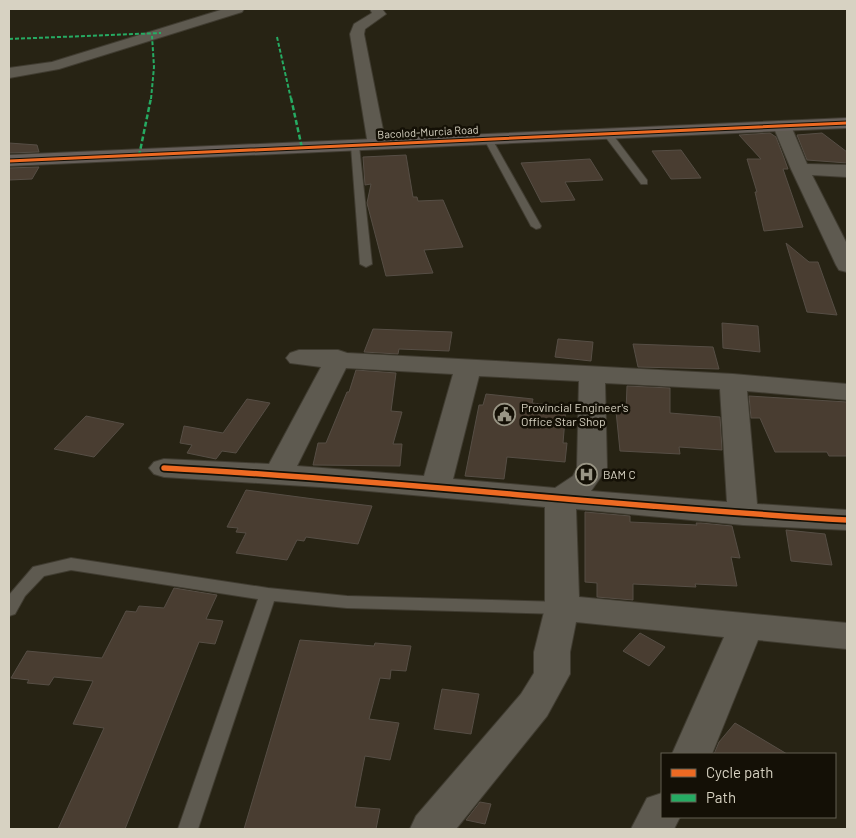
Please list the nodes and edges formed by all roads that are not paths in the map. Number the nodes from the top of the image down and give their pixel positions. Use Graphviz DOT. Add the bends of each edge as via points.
graph roads {
  1 [pos="237,9"];
  2 [pos="376,9"];
  3 [pos="9,73"];
  4 [pos="847,123"];
  5 [pos="782,126"];
  6 [pos="607,133"];
  7 [pos="488,139"];
  8 [pos="377,145"];
  9 [pos="355,146"];
  10 [pos="9,161"];
  11 [pos="800,169"];
  12 [pos="847,171"];
  13 [pos="644,182"];
  14 [pos="536,226"];
  15 [pos="366,264"];
  16 [pos="847,265"];
  17 [pos="299,358"];
  18 [pos="338,358"];
  19 [pos="468,368"];
  20 [pos="592,376"];
  21 [pos="733,382"];
  22 [pos="847,392"];
  23 [pos="164,468"];
  24 [pos="279,473"];
  25 [pos="436,486"];
  26 [pos="560,499"];
  27 [pos="743,515"];
  28 [pos="847,520"];
  29 [pos="268,594"];
  30 [pos="562,608"];
  31 [pos="9,610"];
  32 [pos="746,626"];
  33 [pos="847,636"];
  34 [pos="692,753"];
  35 [pos="661,813"];
  36 [pos="188,829"];
  37 [pos="431,829"];
  38 [pos="652,829"];
  1 -- 3 [label="street" via="54,66"];
  2 -- 8 [label="street" via="379,14 359,27 357,34"];
  4 -- 5 [label="main road, Bacolod-Murcia Road"];
  5 -- 6 [label="main road, Bacolod-Murcia Road"];
  5 -- 11 [label="street"];
  6 -- 7 [label="main road, Bacolod-Murcia Road"];
  6 -- 13 [label="lane"];
  7 -- 8 [label="main road, Bacolod-Murcia Road"];
  7 -- 14 [label="lane"];
  8 -- 9 [label="main road, Bacolod-Murcia Road"];
  9 -- 10 [label="main road, Bacolod-Murcia Road"];
  9 -- 15 [label="lane"];
  11 -- 12 [label="street"];
  11 -- 16 [label="street"];
  17 -- 18 [label="street"];
  18 -- 19 [label="street"];
  18 -- 24 [label="street"];
  19 -- 20 [label="street"];
  19 -- 25 [label="street"];
  20 -- 21 [label="street"];
  20 -- 26 [label="street" via="592,468 584,482"];
  21 -- 22 [label="street"];
  21 -- 27 [label="street"];
  23 -- 24 [label="street"];
  24 -- 25 [label="street"];
  25 -- 26 [label="street"];
  26 -- 27 [label="street"];
  26 -- 30 [label="street"];
  27 -- 28 [label="street"];
  29 -- 30 [label="lane" via="347,602"];
  29 -- 31 [label="lane" via="71,564 39,571 19,592"];
  29 -- 36 [label="lane"];
  30 -- 32 [label="street"];
  30 -- 37 [label="street" via="552,652 552,674 534,705"];
  32 -- 33 [label="street"];
  32 -- 34 [label="street"];
  35 -- 38 [label="street"];
}
